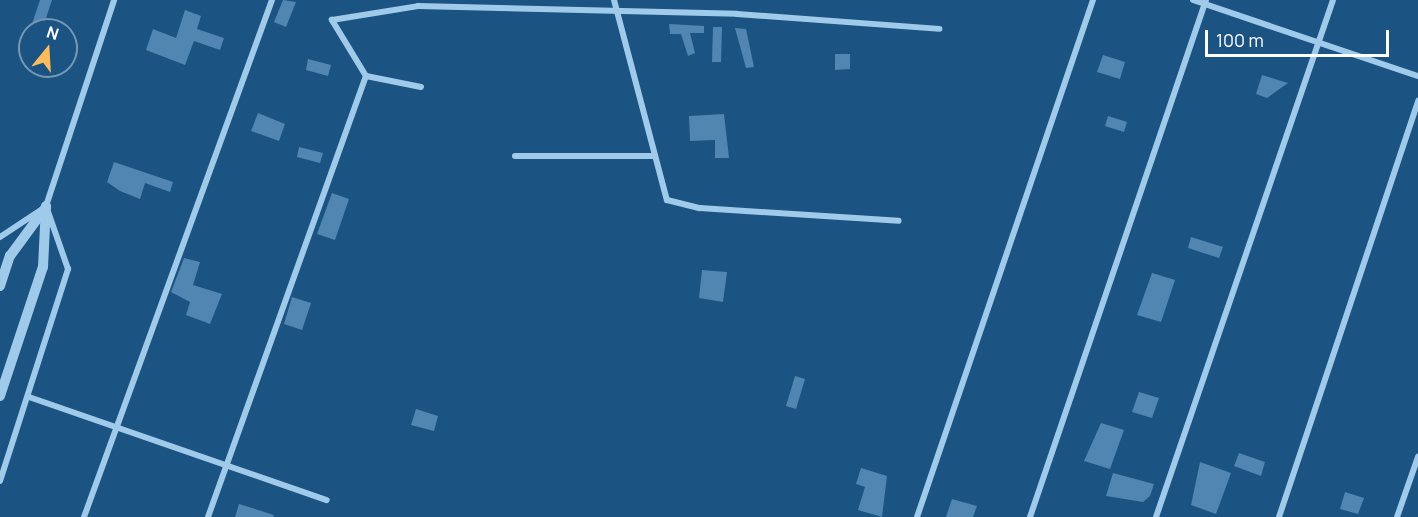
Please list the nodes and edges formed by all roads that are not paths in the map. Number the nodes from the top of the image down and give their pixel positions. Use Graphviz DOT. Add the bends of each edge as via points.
graph roads {
  1 [pos="114,0"];
  2 [pos="272,0"];
  3 [pos="615,0"];
  4 [pos="1093,0"];
  5 [pos="1193,0"];
  6 [pos="1334,0"];
  7 [pos="1206,2"];
  8 [pos="618,13"];
  9 [pos="939,29"];
  10 [pos="1319,42"];
  11 [pos="366,76"];
  12 [pos="1418,76"];
  13 [pos="421,87"];
  14 [pos="1418,101"];
  15 [pos="515,156"];
  16 [pos="655,156"];
  17 [pos="46,206"];
  18 [pos="899,221"];
  19 [pos="0,237"];
  20 [pos="0,286"];
  21 [pos="0,396"];
  22 [pos="29,397"];
  23 [pos="114,428"];
  24 [pos="1418,457"];
  25 [pos="225,467"];
  26 [pos="0,481"];
  27 [pos="327,500"];
  28 [pos="84,517"];
  29 [pos="208,517"];
  30 [pos="917,517"];
  31 [pos="1030,517"];
  32 [pos="1156,517"];
  33 [pos="1279,517"];
  34 [pos="1397,517"];
  1 -- 17 [label="street"];
  2 -- 23 [label="street"];
  3 -- 8 [label="street"];
  4 -- 30 [label="street"];
  5 -- 7 [label="street"];
  6 -- 10 [label="street"];
  7 -- 10 [label="street"];
  7 -- 31 [label="street"];
  8 -- 9 [label="street" via="737,14"];
  8 -- 11 [label="street" via="418,6 338,15 332,20 336,30"];
  8 -- 16 [label="street"];
  10 -- 12 [label="street"];
  10 -- 32 [label="street"];
  11 -- 13 [label="street"];
  11 -- 25 [label="street"];
  14 -- 33 [label="street"];
  15 -- 16 [label="street"];
  16 -- 18 [label="street" via="667,200 679,206"];
  17 -- 19 [label="street"];
  17 -- 20 [label="street" via="10,256"];
  17 -- 21 [label="street" via="43,267"];
  17 -- 22 [label="street" via="68,269"];
  22 -- 23 [label="street"];
  22 -- 26 [label="street"];
  23 -- 25 [label="street"];
  23 -- 28 [label="street"];
  24 -- 34 [label="street"];
  25 -- 27 [label="street"];
  25 -- 29 [label="street"];
}
